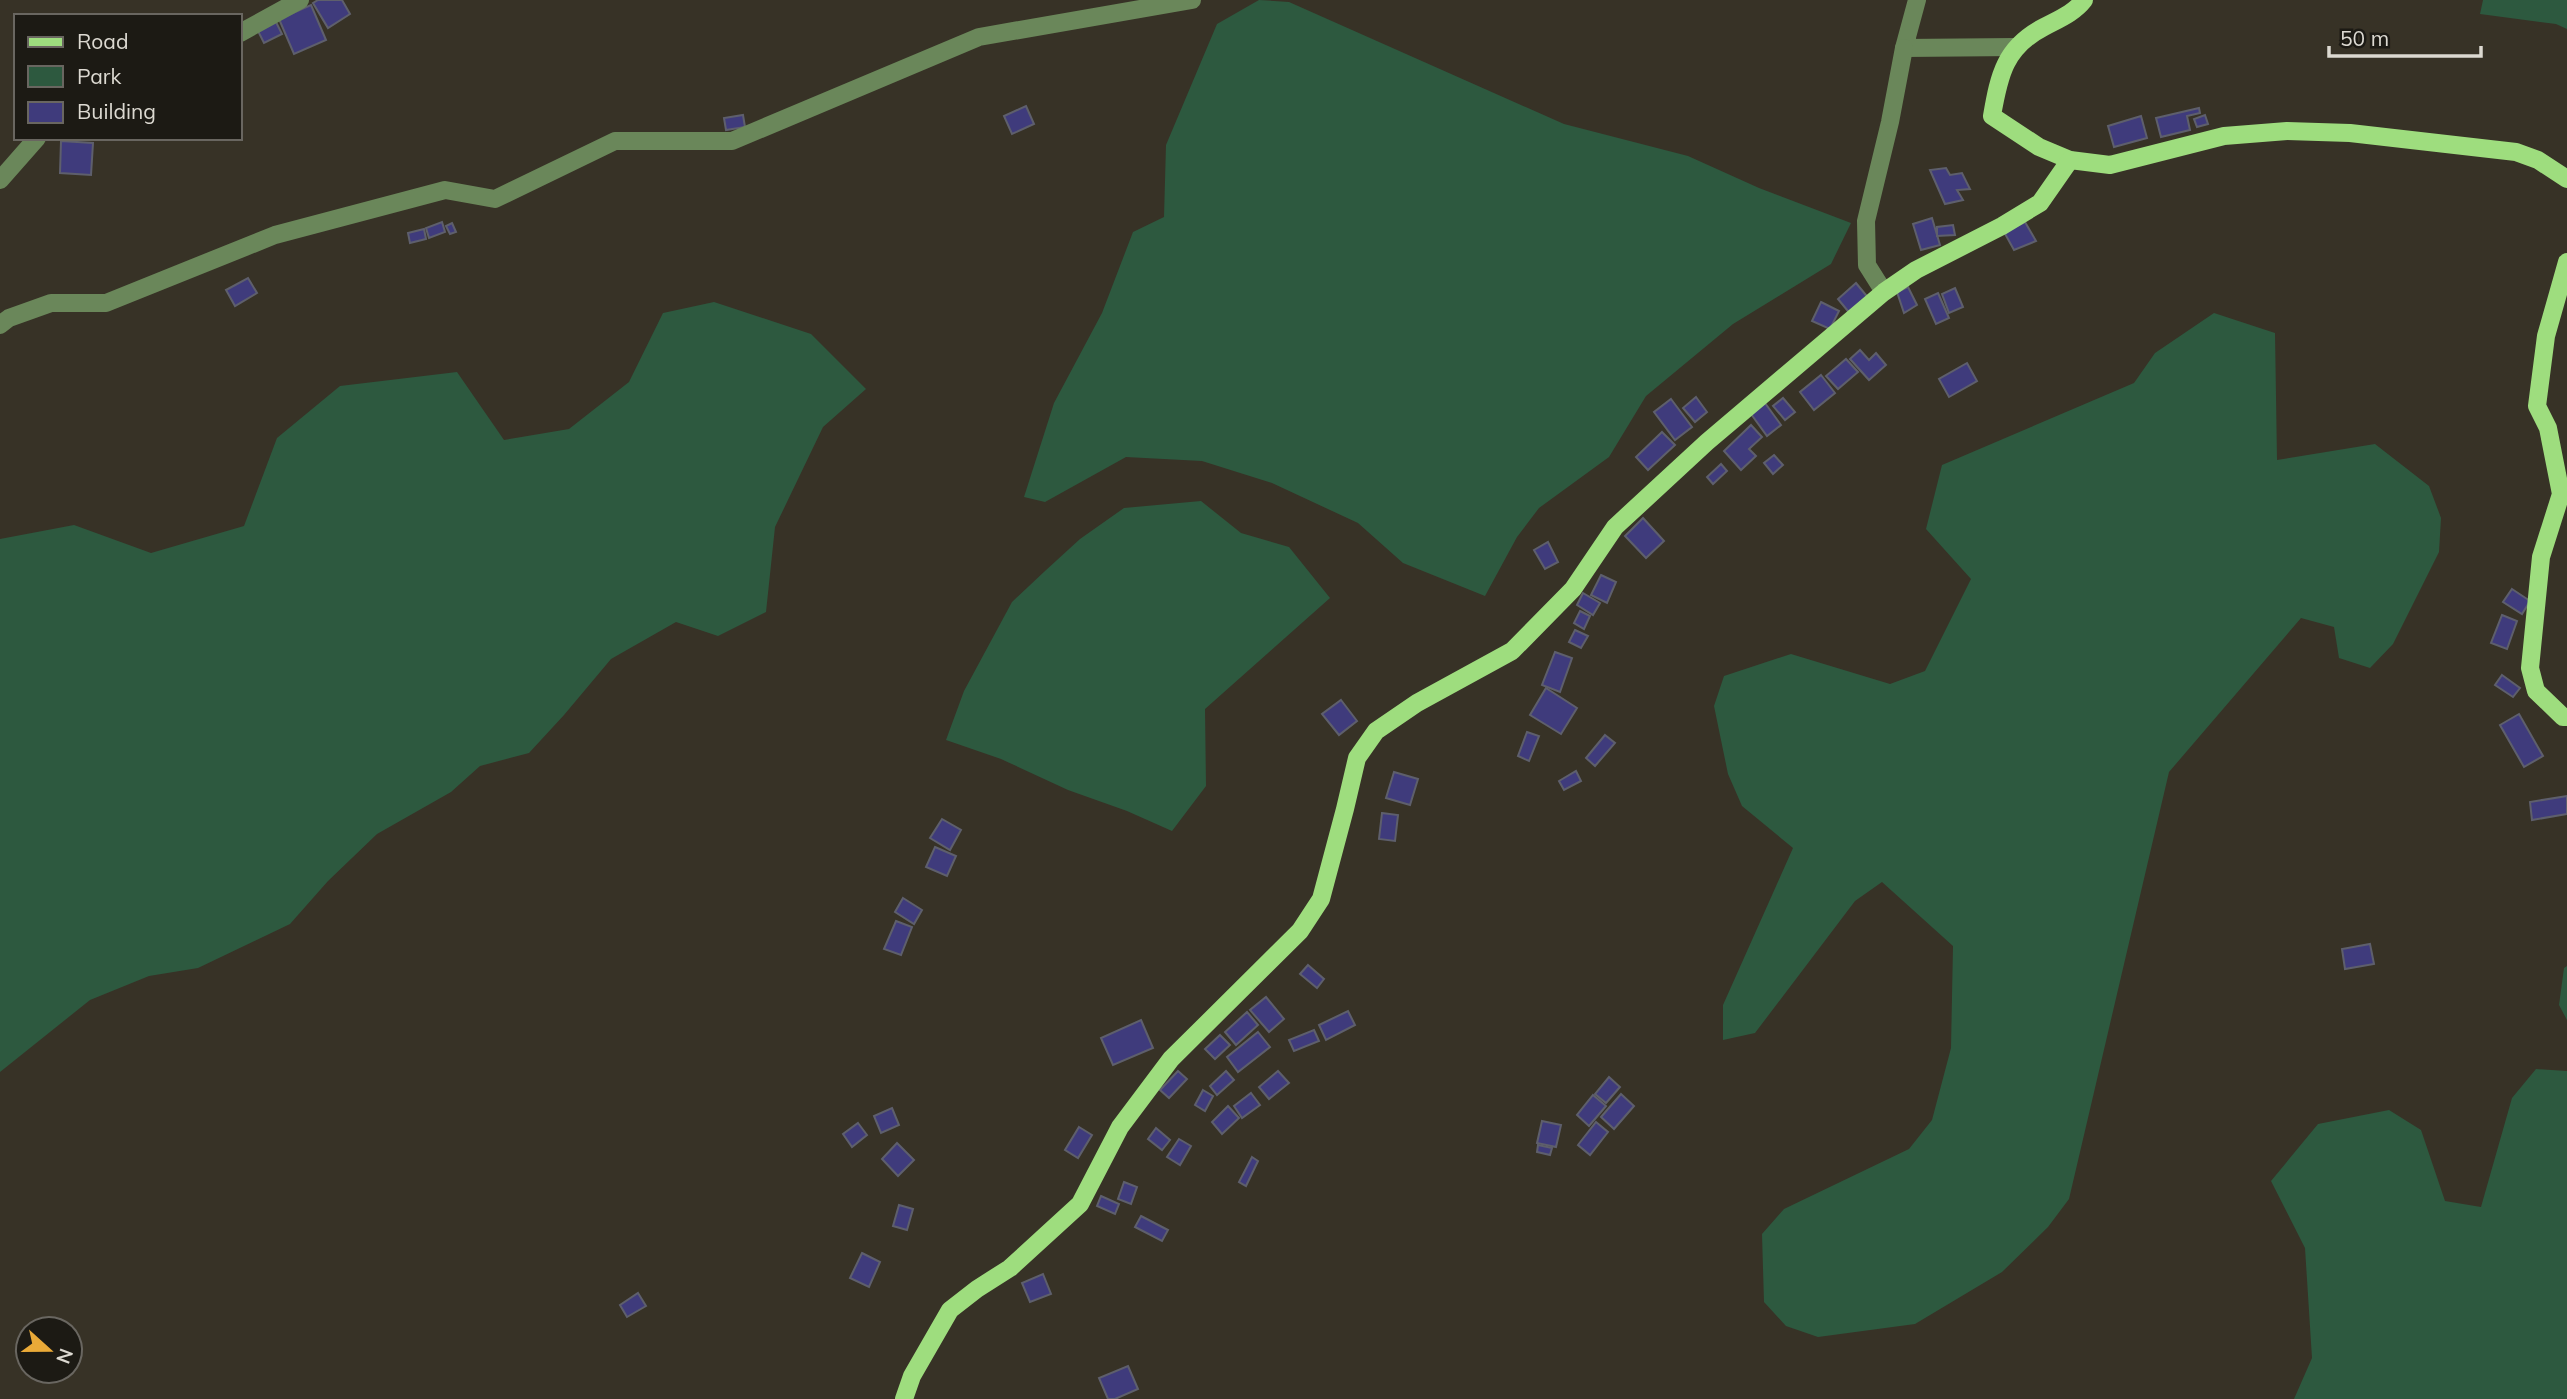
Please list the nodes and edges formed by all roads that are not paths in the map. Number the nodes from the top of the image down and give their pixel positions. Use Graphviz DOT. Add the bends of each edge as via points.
graph roads {
  1 [pos="300,0"];
  2 [pos="1192,0"];
  3 [pos="1917,0"];
  4 [pos="2084,0"];
  5 [pos="242,32"];
  6 [pos="2016,47"];
  7 [pos="1904,48"];
  8 [pos="35,140"];
  9 [pos="2070,160"];
  10 [pos="2567,179"];
  11 [pos="0,180"];
  12 [pos="2567,262"];
  13 [pos="1884,292"];
  14 [pos="0,325"];
  15 [pos="2567,717"];
  16 [pos="904,1399"];
  1 -- 5 [label="street"];
  2 -- 14 [label="street" via="979,37 732,141 615,141 495,199 445,190 275,235 106,303 51,303"];
  3 -- 7 [label="street"];
  4 -- 6 [label="main road" via="2077,10 2032,33"];
  6 -- 7 [label="street"];
  6 -- 9 [label="main road" via="2003,66 1992,116 2039,147"];
  7 -- 13 [label="street" via="1866,221 1867,265"];
  8 -- 11 [label="street"];
  9 -- 10 [label="main road" via="2110,165 2224,136 2337,132 2516,152"];
  9 -- 13 [label="main road" via="2040,204"];
  12 -- 15 [label="main road" via="2546,336 2537,406 2548,428 2561,494 2540,556 2530,668 2536,691"];
  13 -- 16 [label="main road" via="1615,527 1573,589 1512,651 1376,731 1357,758 1321,899 1300,931 1171,1059 1120,1127 1080,1204 1010,1268 950,1310"];
}
